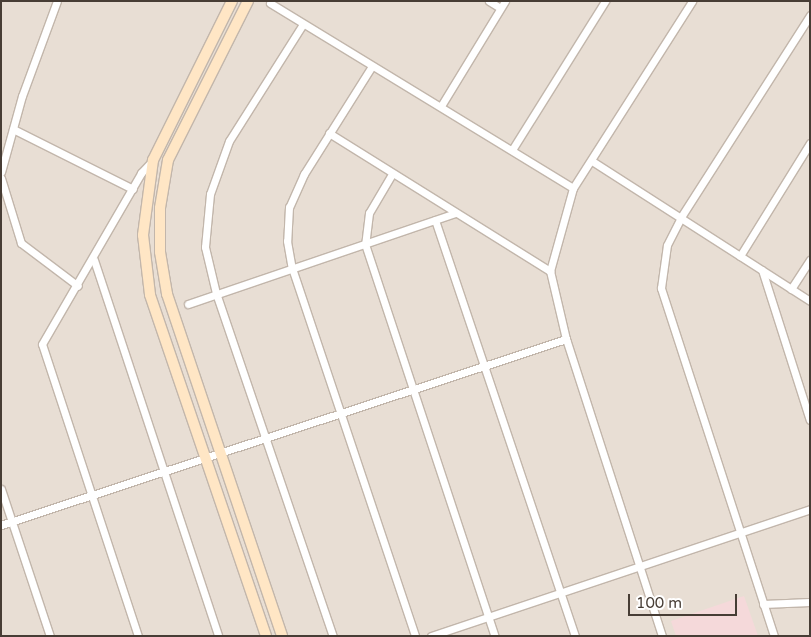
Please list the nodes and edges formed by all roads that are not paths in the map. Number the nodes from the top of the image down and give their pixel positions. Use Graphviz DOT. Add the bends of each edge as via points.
graph roads {
  1 [pos="57,1"];
  2 [pos="232,1"];
  3 [pos="248,1"];
  4 [pos="489,1"];
  5 [pos="505,1"];
  6 [pos="605,1"];
  7 [pos="692,1"];
  8 [pos="270,3"];
  9 [pos="500,8"];
  10 [pos="810,15"];
  11 [pos="303,24"];
  12 [pos="372,66"];
  13 [pos="441,106"];
  14 [pos="13,129"];
  15 [pos="329,133"];
  16 [pos="810,144"];
  17 [pos="512,150"];
  18 [pos="153,160"];
  19 [pos="592,161"];
  20 [pos="1,172"];
  21 [pos="392,174"];
  22 [pos="1,178"];
  23 [pos="573,188"];
  24 [pos="133,189"];
  25 [pos="455,213"];
  26 [pos="1,215"];
  27 [pos="11,217"];
  28 [pos="681,217"];
  29 [pos="435,220"];
  30 [pos="365,244"];
  31 [pos="740,256"];
  32 [pos="94,260"];
  33 [pos="810,260"];
  34 [pos="292,268"];
  35 [pos="762,270"];
  36 [pos="550,271"];
  37 [pos="78,286"];
  38 [pos="791,289"];
  39 [pos="216,292"];
  40 [pos="810,301"];
  41 [pos="188,304"];
  42 [pos="566,339"];
  43 [pos="483,366"];
  44 [pos="412,390"];
  45 [pos="340,414"];
  46 [pos="810,420"];
  47 [pos="265,438"];
  48 [pos="219,454"];
  49 [pos="205,458"];
  50 [pos="161,472"];
  51 [pos="1,489"];
  52 [pos="91,496"];
  53 [pos="810,508"];
  54 [pos="12,522"];
  55 [pos="1,525"];
  56 [pos="738,532"];
  57 [pos="640,568"];
  58 [pos="560,593"];
  59 [pos="810,602"];
  60 [pos="763,604"];
  61 [pos="488,616"];
  62 [pos="50,636"];
  63 [pos="138,636"];
  64 [pos="218,636"];
  65 [pos="266,636"];
  66 [pos="282,636"];
  67 [pos="333,636"];
  68 [pos="415,636"];
  69 [pos="431,636"];
  70 [pos="495,636"];
  71 [pos="575,636"];
  72 [pos="662,636"];
  73 [pos="774,636"];
  1 -- 14 [label="street"];
  2 -- 18 [label="street"];
  3 -- 48 [label="street" via="177,140 160,208 167,294"];
  4 -- 9 [label="street"];
  5 -- 9 [label="street"];
  6 -- 17 [label="street"];
  7 -- 19 [label="street"];
  8 -- 11 [label="street"];
  9 -- 13 [label="street"];
  10 -- 28 [label="street"];
  11 -- 12 [label="street"];
  11 -- 39 [label="street" via="229,141 210,194 205,247"];
  12 -- 13 [label="street"];
  12 -- 15 [label="street"];
  13 -- 17 [label="street"];
  14 -- 20 [label="street"];
  14 -- 24 [label="street"];
  15 -- 21 [label="street"];
  15 -- 34 [label="street" via="289,207 287,241"];
  16 -- 31 [label="street"];
  17 -- 23 [label="street"];
  18 -- 24 [label="street"];
  18 -- 49 [label="street" via="143,234 150,294"];
  19 -- 23 [label="street"];
  19 -- 28 [label="street"];
  21 -- 25 [label="street"];
  21 -- 30 [label="street" via="369,213"];
  22 -- 27 [label="street"];
  23 -- 36 [label="street"];
  24 -- 32 [label="street"];
  25 -- 29 [label="street"];
  25 -- 36 [label="street"];
  26 -- 27 [label="street"];
  27 -- 37 [label="street" via="20,243"];
  28 -- 31 [label="street"];
  28 -- 56 [label="street" via="668,245 661,288"];
  29 -- 30 [label="street"];
  29 -- 43 [label="street"];
  30 -- 34 [label="street"];
  30 -- 44 [label="street"];
  31 -- 35 [label="street"];
  32 -- 37 [label="street"];
  32 -- 50 [label="street"];
  33 -- 38 [label="street"];
  34 -- 39 [label="street"];
  34 -- 45 [label="street"];
  35 -- 38 [label="street"];
  35 -- 46 [label="street"];
  36 -- 42 [label="street"];
  37 -- 52 [label="street" via="42,344"];
  38 -- 40 [label="street"];
  39 -- 41 [label="street"];
  39 -- 47 [label="street"];
  42 -- 43 [label="street"];
  42 -- 57 [label="street"];
  43 -- 44 [label="street"];
  43 -- 58 [label="street"];
  44 -- 45 [label="street"];
  44 -- 61 [label="street"];
  45 -- 47 [label="street"];
  45 -- 68 [label="street"];
  47 -- 48 [label="street"];
  47 -- 67 [label="street"];
  48 -- 49 [label="street"];
  48 -- 66 [label="street"];
  49 -- 50 [label="street"];
  49 -- 65 [label="street"];
  50 -- 52 [label="street"];
  50 -- 64 [label="street"];
  51 -- 54 [label="street"];
  52 -- 54 [label="street"];
  52 -- 63 [label="street"];
  53 -- 56 [label="street"];
  54 -- 55 [label="street"];
  54 -- 62 [label="street"];
  56 -- 57 [label="street"];
  56 -- 60 [label="street"];
  57 -- 58 [label="street"];
  57 -- 72 [label="street"];
  58 -- 61 [label="street"];
  58 -- 71 [label="street"];
  59 -- 60 [label="street"];
  60 -- 73 [label="street"];
  61 -- 69 [label="street"];
  61 -- 70 [label="street"];
}
